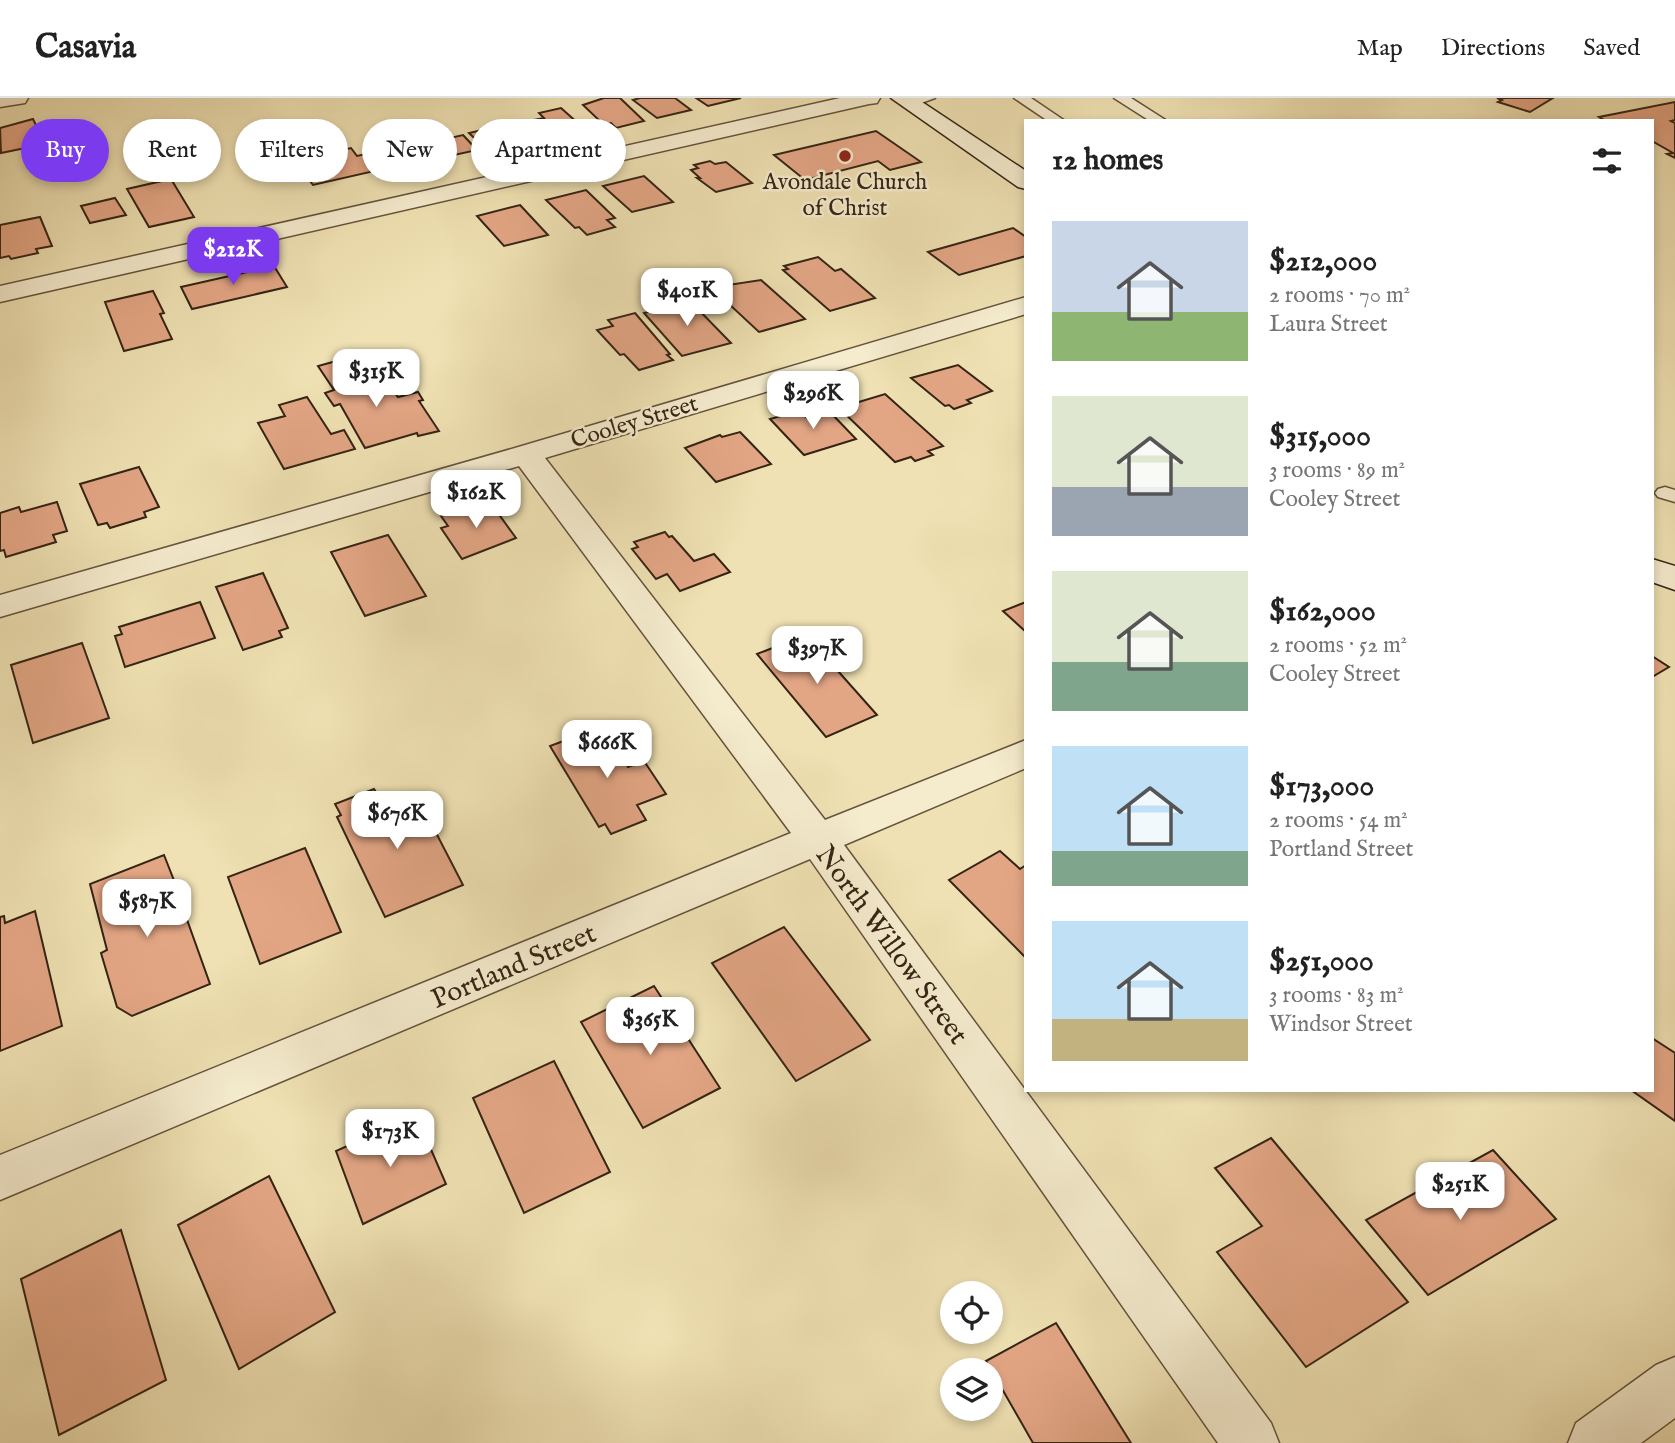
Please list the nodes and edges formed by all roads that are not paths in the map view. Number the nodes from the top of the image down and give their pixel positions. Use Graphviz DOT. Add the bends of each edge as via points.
graph roads {
  1 [pos="17,98"];
  2 [pos="869,98"];
  3 [pos="1021,98"];
  4 [pos="1121,98"];
  5 [pos="913,100"];
  6 [pos="0,101"];
  7 [pos="1055,119"];
  8 [pos="1157,119"];
  9 [pos="1024,181"];
  10 [pos="0,294"];
  11 [pos="1024,306"];
  12 [pos="526,454"];
  13 [pos="1654,570"];
  14 [pos="1675,579"];
  15 [pos="0,606"];
  16 [pos="1024,754"];
  17 [pos="817,838"];
  18 [pos="0,1178"];
  19 [pos="1675,1384"];
  20 [pos="1251,1443"];
  21 [pos="1596,1443"];
  1 -- 6 [label="street"];
  2 -- 10 [label="street"];
  3 -- 7 [label="lane"];
  4 -- 8 [label="lane"];
  5 -- 9 [label="street"];
  11 -- 12 [label="street, Cooley Street"];
  12 -- 15 [label="street, Cooley Street"];
  12 -- 17 [label="street, North Willow Street"];
  13 -- 14 [label="street"];
  16 -- 17 [label="street, Portland Street"];
  17 -- 18 [label="street, Portland Street"];
  17 -- 20 [label="street, North Willow Street"];
  19 -- 21 [label="street"];
}
